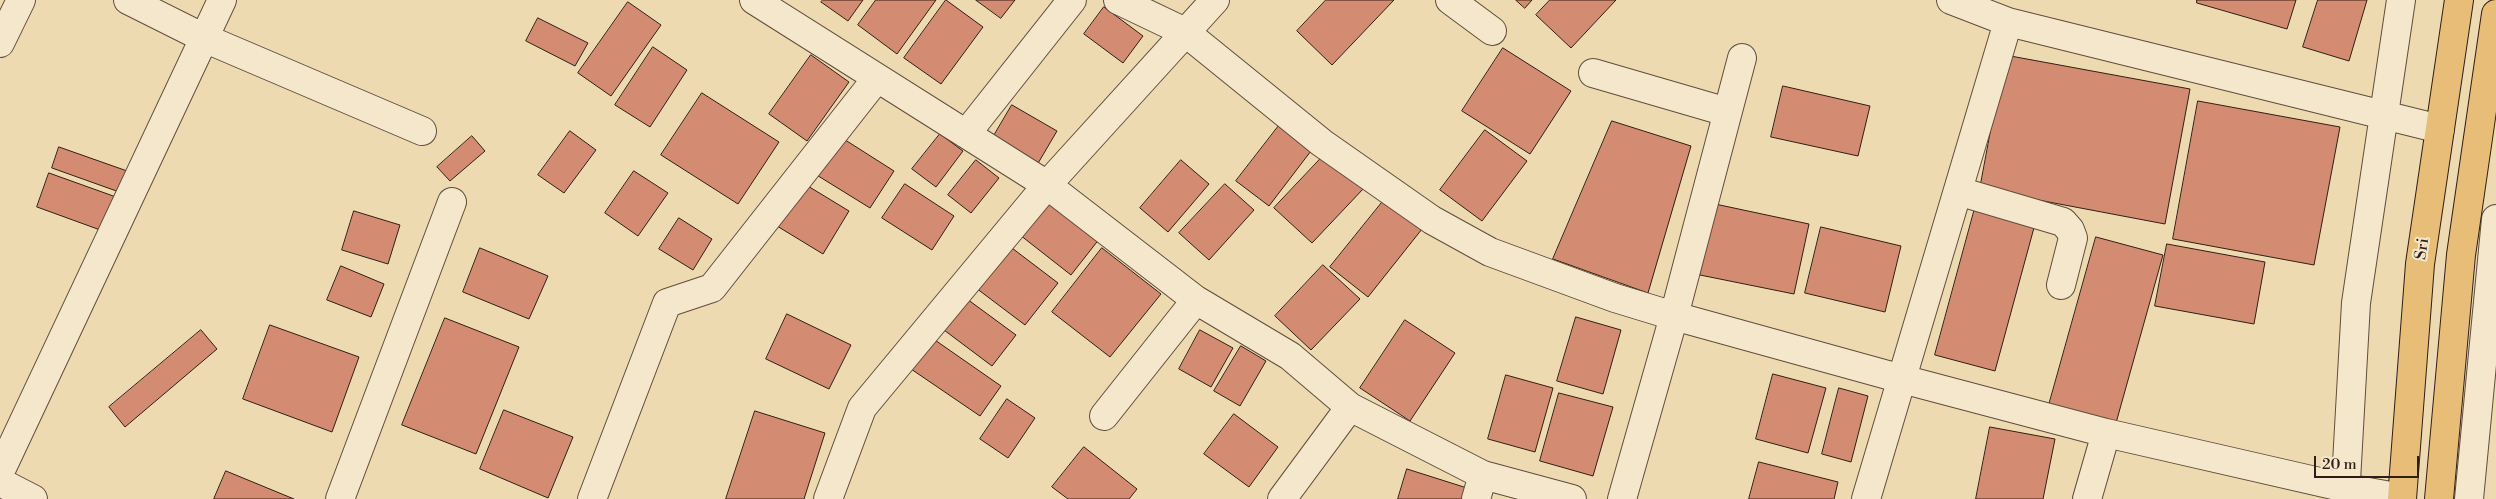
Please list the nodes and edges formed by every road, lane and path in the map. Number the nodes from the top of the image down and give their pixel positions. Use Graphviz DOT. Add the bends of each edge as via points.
graph roads {
  1 [pos="20,0"];
  2 [pos="128,0"];
  3 [pos="222,0"];
  4 [pos="754,0"];
  5 [pos="1072,0"];
  6 [pos="1118,0"];
  7 [pos="1215,0"];
  8 [pos="1450,0"];
  9 [pos="1951,0"];
  10 [pos="2400,0"];
  11 [pos="2459,0"];
  12 [pos="2496,14"];
  13 [pos="2008,22"];
  14 [pos="1492,31"];
  15 [pos="1185,32"];
  16 [pos="204,38"];
  17 [pos="0,42"];
  18 [pos="1742,58"];
  19 [pos="1593,73"];
  20 [pos="877,78"];
  21 [pos="1727,112"];
  22 [pos="2384,115"];
  23 [pos="2440,129"];
  24 [pos="422,132"];
  25 [pos="966,134"];
  26 [pos="1047,185"];
  27 [pos="1958,192"];
  28 [pos="452,202"];
  29 [pos="2465,220"];
  30 [pos="2496,225"];
  31 [pos="2061,285"];
  32 [pos="1196,300"];
  33 [pos="1674,316"];
  34 [pos="1902,379"];
  35 [pos="1350,407"];
  36 [pos="1104,416"];
  37 [pos="2106,433"];
  38 [pos="0,472"];
  39 [pos="0,482"];
  40 [pos="1479,487"];
  41 [pos="2346,493"];
  42 [pos="2402,498"];
  43 [pos="34,499"];
  44 [pos="340,499"];
  45 [pos="592,499"];
  46 [pos="828,499"];
  47 [pos="1282,499"];
  48 [pos="1572,499"];
  49 [pos="1622,499"];
  50 [pos="1866,499"];
  51 [pos="2087,499"];
  52 [pos="2439,499"];
  53 [pos="2469,499"];
  1 -- 17 [label="street"];
  2 -- 16 [label="street"];
  3 -- 16 [label="street"];
  4 -- 20 [label="street"];
  5 -- 25 [label="street"];
  6 -- 15 [label="street"];
  7 -- 15 [label="street"];
  8 -- 14 [label="street"];
  9 -- 13 [label="street"];
  10 -- 22 [label="street"];
  11 -- 23 [label="highway, Sri"];
  12 -- 29 [label="highway"];
  13 -- 22 [label="street"];
  13 -- 27 [label="street"];
  15 -- 26 [label="street"];
  15 -- 33 [label="street" via="1322,143 1432,220 1490,252"];
  16 -- 24 [label="street"];
  16 -- 38 [label="street"];
  18 -- 21 [label="street"];
  19 -- 21 [label="street"];
  20 -- 25 [label="street"];
  20 -- 45 [label="street" via="712,288 667,303"];
  21 -- 33 [label="street"];
  22 -- 23 [label="street"];
  22 -- 41 [label="street" via="2356,303"];
  23 -- 42 [label="highway, Sri" via="2420,264"];
  25 -- 26 [label="street"];
  26 -- 32 [label="street"];
  26 -- 46 [label="street" via="862,408"];
  27 -- 31 [label="street" via="2063,222 2073,238"];
  27 -- 34 [label="street"];
  28 -- 44 [label="street"];
  29 -- 30 [label="street"];
  29 -- 52 [label="highway"];
  30 -- 53 [label="street"];
  32 -- 35 [label="street" via="1290,356"];
  32 -- 36 [label="street"];
  33 -- 34 [label="street"];
  33 -- 49 [label="street"];
  34 -- 37 [label="street"];
  34 -- 50 [label="street"];
  35 -- 40 [label="street"];
  35 -- 47 [label="street"];
  37 -- 41 [label="street"];
  37 -- 51 [label="street"];
  39 -- 43 [label="street"];
  40 -- 48 [label="street"];
  41 -- 42 [label="street"];
}
